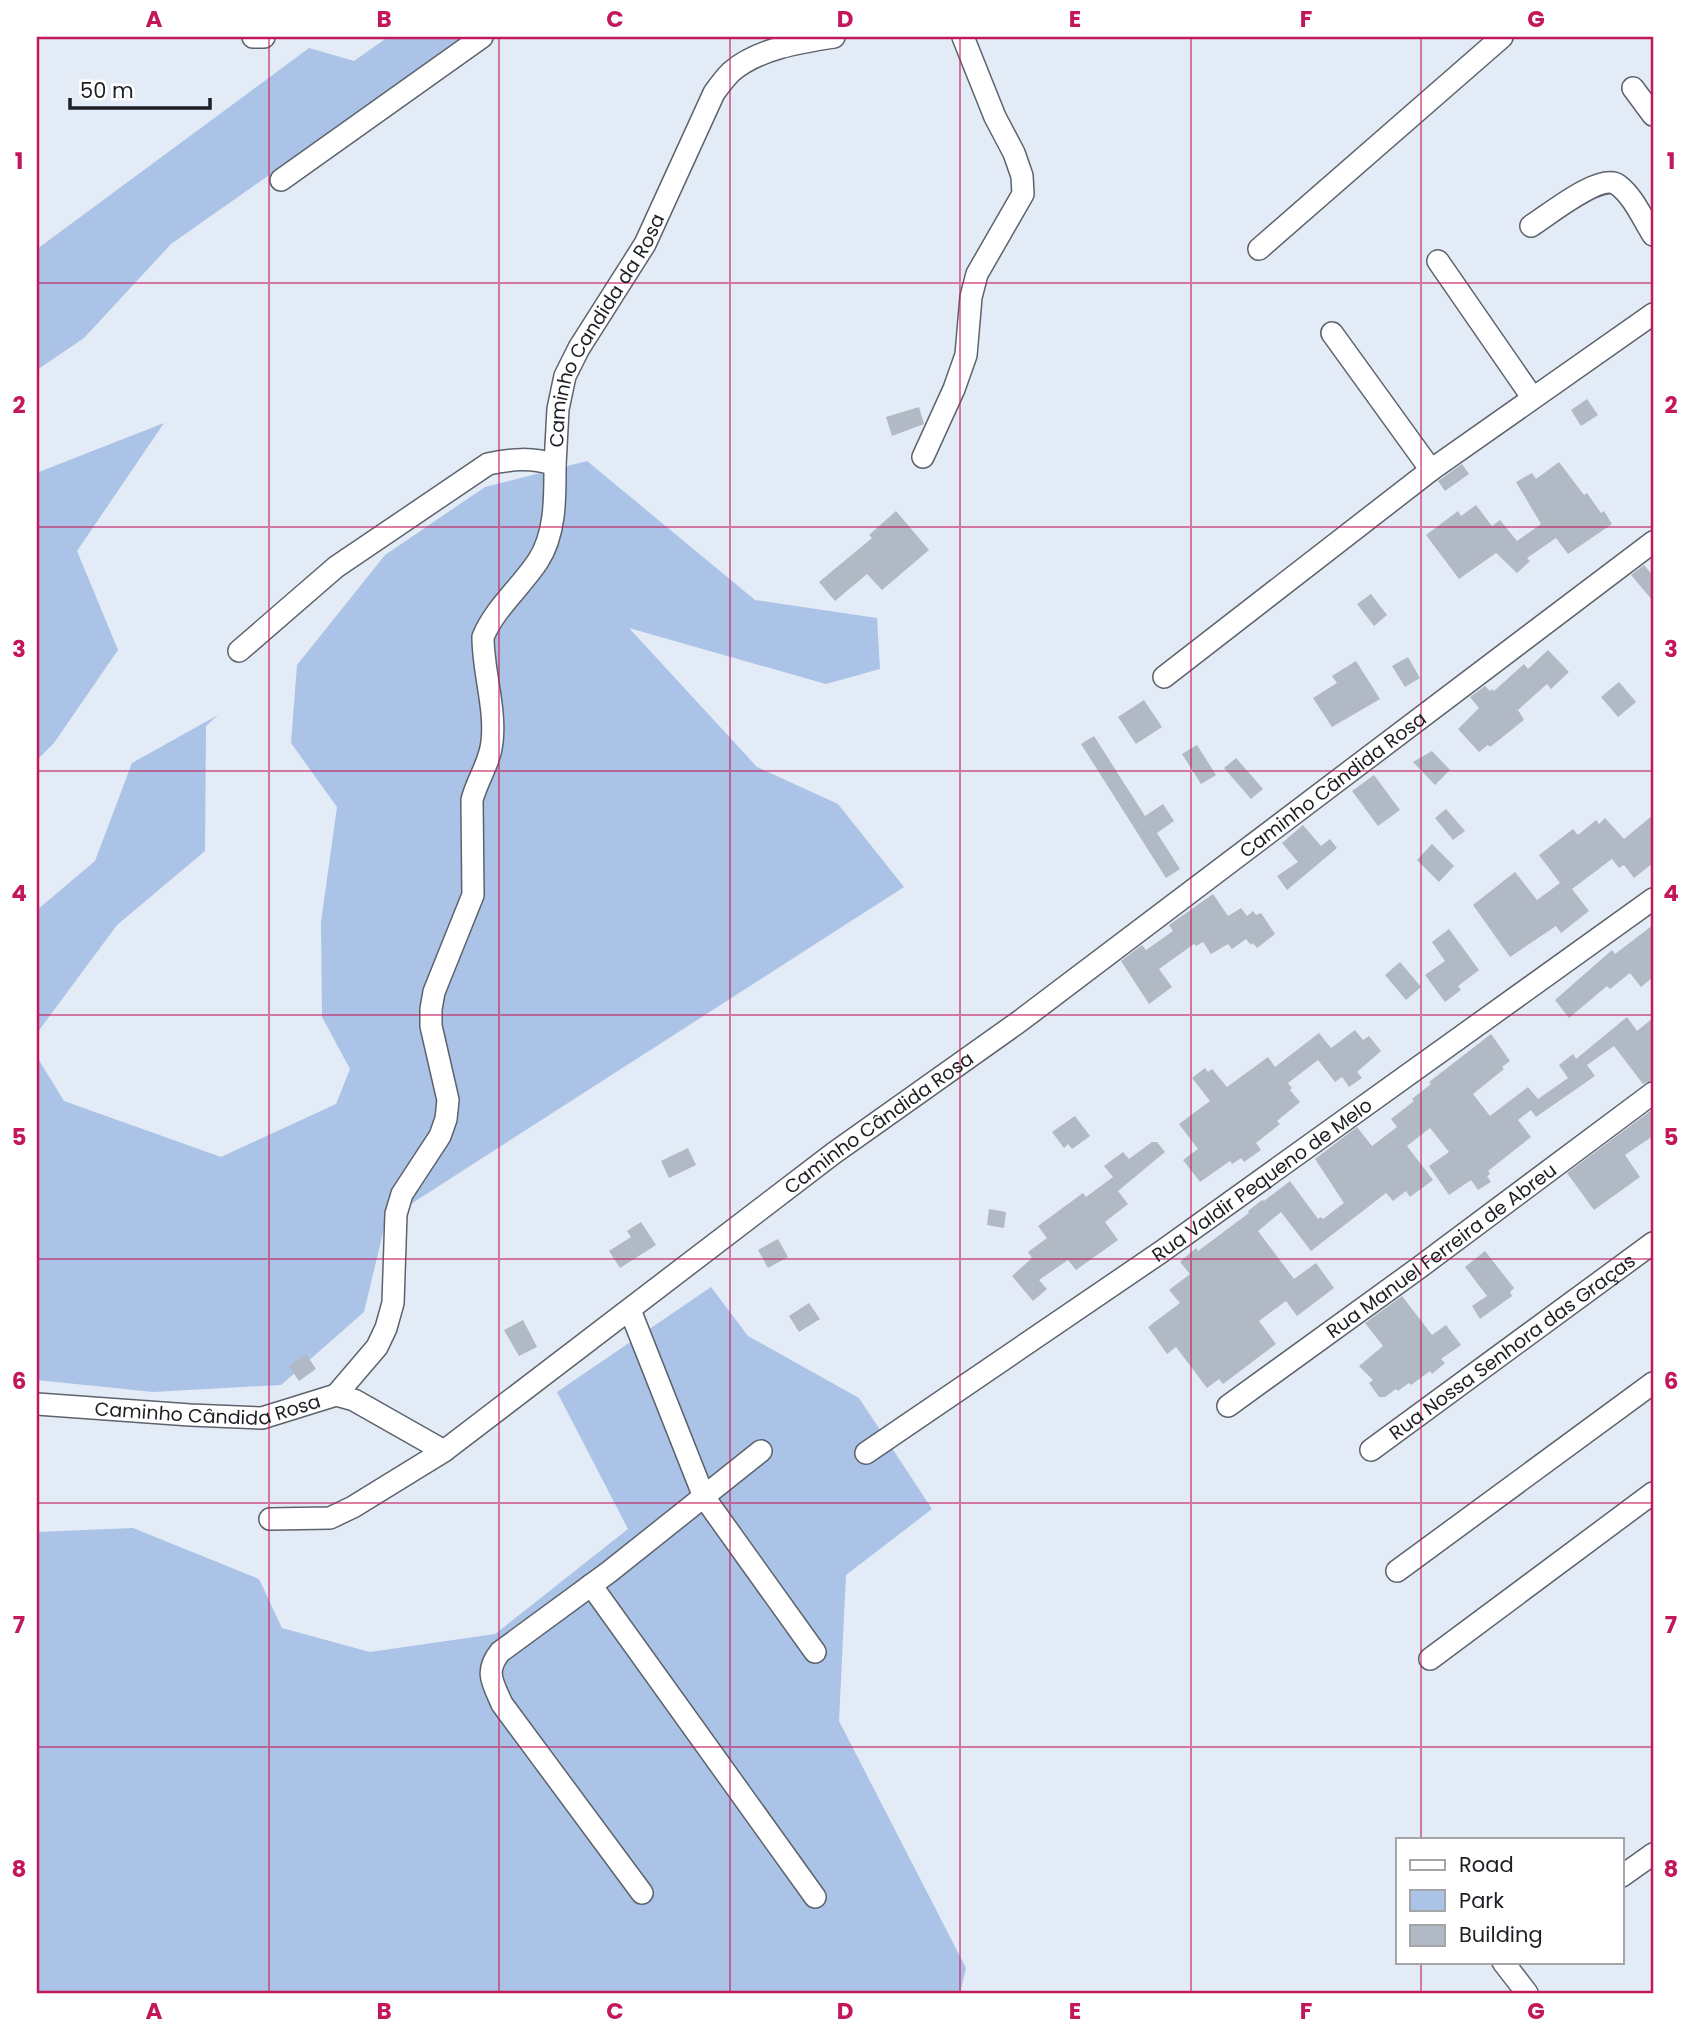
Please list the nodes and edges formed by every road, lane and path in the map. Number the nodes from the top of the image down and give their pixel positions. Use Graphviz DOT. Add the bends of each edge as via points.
graph roads {
  1 [pos="253,37"];
  2 [pos="264,37"];
  3 [pos="482,37"];
  4 [pos="834,37"];
  5 [pos="963,37"];
  6 [pos="1487,41"];
  7 [pos="1633,88"];
  8 [pos="1653,115"];
  9 [pos="281,180"];
  10 [pos="1531,226"];
  11 [pos="1653,234"];
  12 [pos="1259,249"];
  13 [pos="1438,261"];
  14 [pos="1653,314"];
  15 [pos="1332,333"];
  16 [pos="1532,397"];
  17 [pos="923,457"];
  18 [pos="555,464"];
  19 [pos="1431,470"];
  20 [pos="1653,542"];
  21 [pos="239,651"];
  22 [pos="1164,677"];
  23 [pos="1653,899"];
  24 [pos="1653,1093"];
  25 [pos="1653,1243"];
  26 [pos="630,1310"];
  27 [pos="1653,1383"];
  28 [pos="336,1395"];
  29 [pos="37,1404"];
  30 [pos="1228,1406"];
  31 [pos="1371,1450"];
  32 [pos="444,1451"];
  33 [pos="761,1451"];
  34 [pos="866,1453"];
  35 [pos="1653,1493"];
  36 [pos="704,1497"];
  37 [pos="270,1519"];
  38 [pos="1397,1571"];
  39 [pos="591,1585"];
  40 [pos="815,1652"];
  41 [pos="1430,1659"];
  42 [pos="1653,1854"];
  43 [pos="1624,1875"];
  44 [pos="642,1893"];
  45 [pos="815,1897"];
  46 [pos="1506,1964"];
  47 [pos="1527,1993"];
  1 -- 2 [label="street"];
  3 -- 9 [label="street"];
  4 -- 18 [label="street, Caminho Candida da Rosa" via="771,51 745,62 714,93 645,244 565,376"];
  5 -- 17 [label="street" via="1014,153 1023,194 977,274 966,355"];
  6 -- 12 [label="street"];
  7 -- 8 [label="street"];
  10 -- 11 [label="street" via="1587,189 1610,181 1627,194"];
  13 -- 16 [label="street"];
  14 -- 16 [label="street"];
  15 -- 19 [label="street"];
  16 -- 19 [label="street"];
  18 -- 21 [label="street, Caminho Candida da Rosa" via="510,459 488,464 336,567"];
  18 -- 28 [label="street" via="549,535 539,559 488,624 483,637 493,740 472,800 473,895 431,1009 448,1100 446,1119 402,1194 396,1214 393,1303 386,1328 377,1347"];
  19 -- 22 [label="street"];
  20 -- 26 [label="street, Caminho Cândida Rosa"];
  23 -- 34 [label="street, Rua Valdir Pequeno de Melo" via="1161,1252"];
  24 -- 30 [label="street, Rua Manuel Ferreira de Abreu"];
  25 -- 31 [label="street, Rua Nossa Senhora das Graças"];
  26 -- 32 [label="street, Caminho Cândida Rosa"];
  26 -- 36 [label="street"];
  27 -- 38 [label="street"];
  28 -- 29 [label="street, Caminho Cândida Rosa" via="262,1418"];
  28 -- 32 [label="street, Caminho Cândida Rosa" via="354,1399"];
  32 -- 37 [label="street" via="330,1518"];
  33 -- 36 [label="street"];
  35 -- 41 [label="street"];
  36 -- 39 [label="street"];
  36 -- 40 [label="street"];
  39 -- 44 [label="street" via="500,1652 491,1663 491,1679 502,1704"];
  39 -- 45 [label="street"];
  42 -- 43 [label="street"];
  46 -- 47 [label="street"];
}
